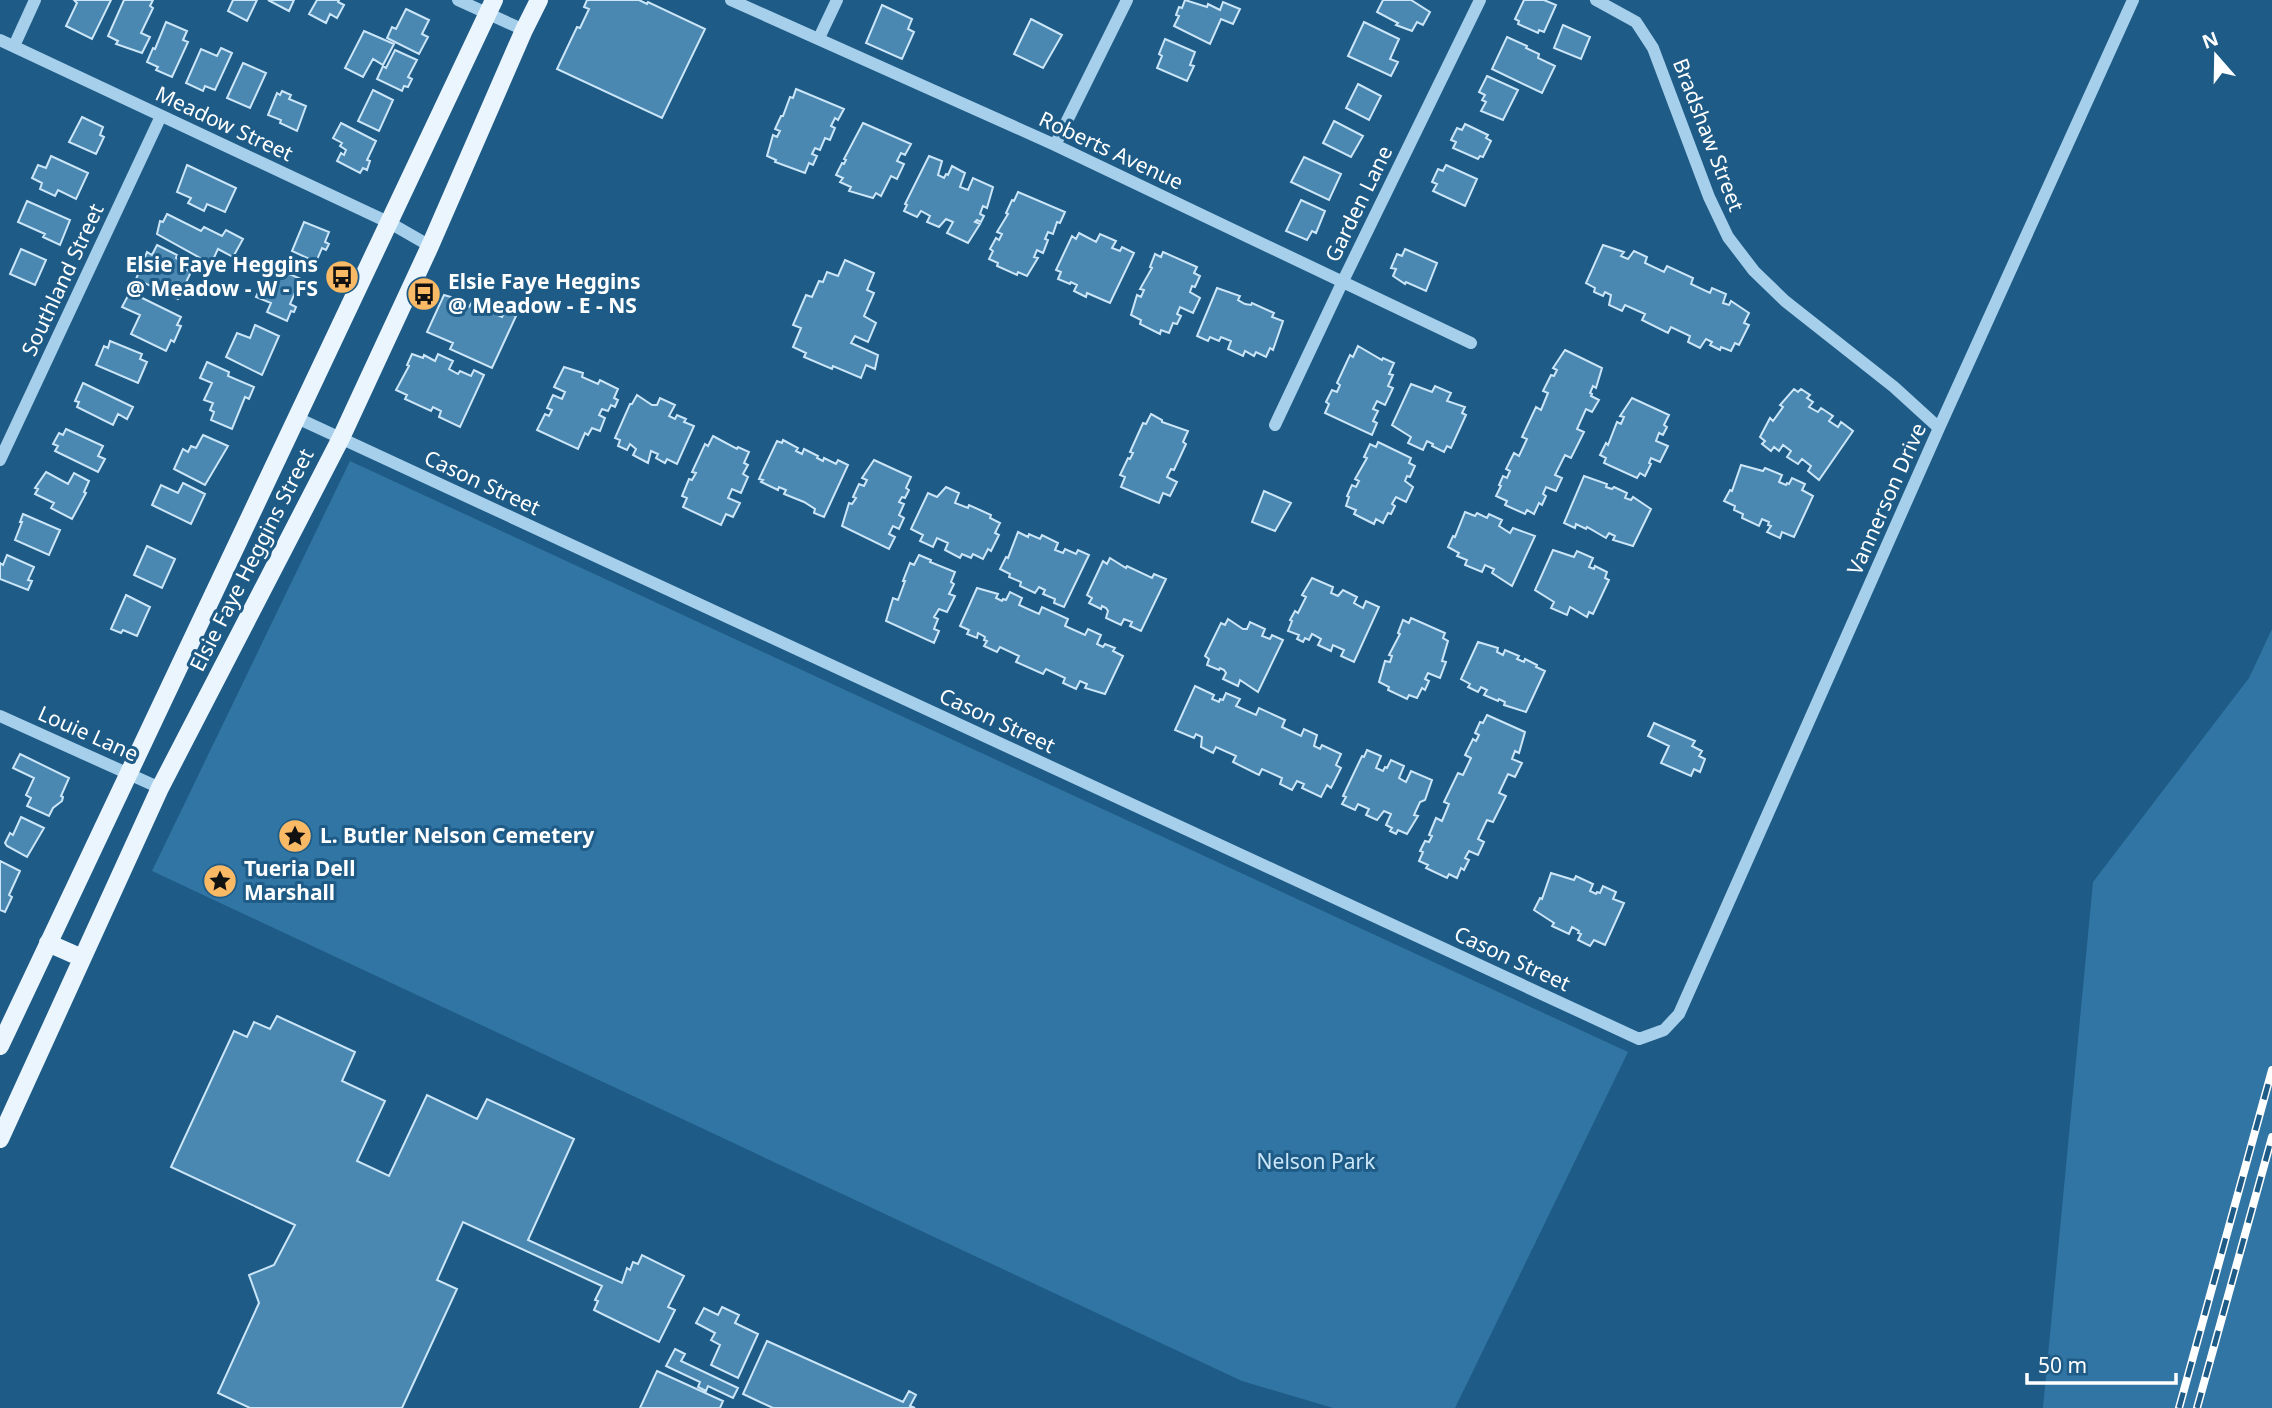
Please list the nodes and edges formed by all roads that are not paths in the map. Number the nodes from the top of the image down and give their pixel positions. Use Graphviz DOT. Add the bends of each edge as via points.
graph roads {
  1 [pos="36,0"];
  2 [pos="458,0"];
  3 [pos="539,0"];
  4 [pos="731,0"];
  5 [pos="837,0"];
  6 [pos="1126,0"];
  7 [pos="1480,0"];
  8 [pos="1596,0"];
  9 [pos="2133,0"];
  10 [pos="491,7"];
  11 [pos="524,30"];
  12 [pos="819,38"];
  13 [pos="0,40"];
  14 [pos="14,46"];
  15 [pos="161,116"];
  16 [pos="1055,145"];
  17 [pos="390,223"];
  18 [pos="430,246"];
  19 [pos="1342,283"];
  20 [pos="1471,343"];
  21 [pos="295,417"];
  22 [pos="1275,425"];
  23 [pos="1939,428"];
  24 [pos="341,438"];
  25 [pos="0,460"];
  26 [pos="0,716"];
  27 [pos="128,772"];
  28 [pos="160,788"];
  29 [pos="48,943"];
  30 [pos="82,958"];
  31 [pos="1679,1014"];
  32 [pos="0,1046"];
  33 [pos="0,1139"];
  1 -- 14 [label="street"];
  2 -- 10 [label="street"];
  3 -- 11 [label="main road, Elsie Faye Heggins Street"];
  4 -- 12 [label="street, Roberts Avenue"];
  5 -- 12 [label="street"];
  6 -- 16 [label="street"];
  7 -- 19 [label="street, Garden Lane"];
  8 -- 23 [label="street, Bradshaw Street" via="1636,22 1653,48 1709,198 1728,237 1754,271"];
  9 -- 23 [label="street, Vannerson Drive"];
  10 -- 11 [label="street"];
  10 -- 17 [label="main road, Elsie Faye Heggins Street"];
  11 -- 18 [label="main road, Elsie Faye Heggins Street"];
  12 -- 16 [label="street, Roberts Avenue"];
  13 -- 14 [label="street, Meadow Street"];
  14 -- 15 [label="street, Meadow Street"];
  15 -- 17 [label="street, Meadow Street"];
  15 -- 25 [label="street, Southland Street"];
  16 -- 19 [label="street, Roberts Avenue"];
  17 -- 18 [label="street, Meadow Street"];
  17 -- 21 [label="main road, Elsie Faye Heggins Street"];
  18 -- 24 [label="main road, Elsie Faye Heggins Street"];
  19 -- 20 [label="street, Roberts Avenue"];
  19 -- 22 [label="street, Garden Lane"];
  21 -- 24 [label="street, Cason Street"];
  21 -- 27 [label="main road, Elsie Faye Heggins Street"];
  23 -- 31 [label="street, Vannerson Drive"];
  24 -- 28 [label="main road, Elsie Faye Heggins Street"];
  24 -- 31 [label="street, Cason Street" via="1639,1039 1664,1030"];
  26 -- 27 [label="street, Louie Lane"];
  27 -- 28 [label="street, Louie Lane"];
  27 -- 29 [label="main road, Elsie Faye Heggins Street"];
  28 -- 30 [label="main road, Elsie Faye Heggins Street"];
  29 -- 30 [label="main road"];
  29 -- 32 [label="main road, Elsie Faye Heggins Street"];
  30 -- 33 [label="main road, Elsie Faye Heggins Street"];
}
